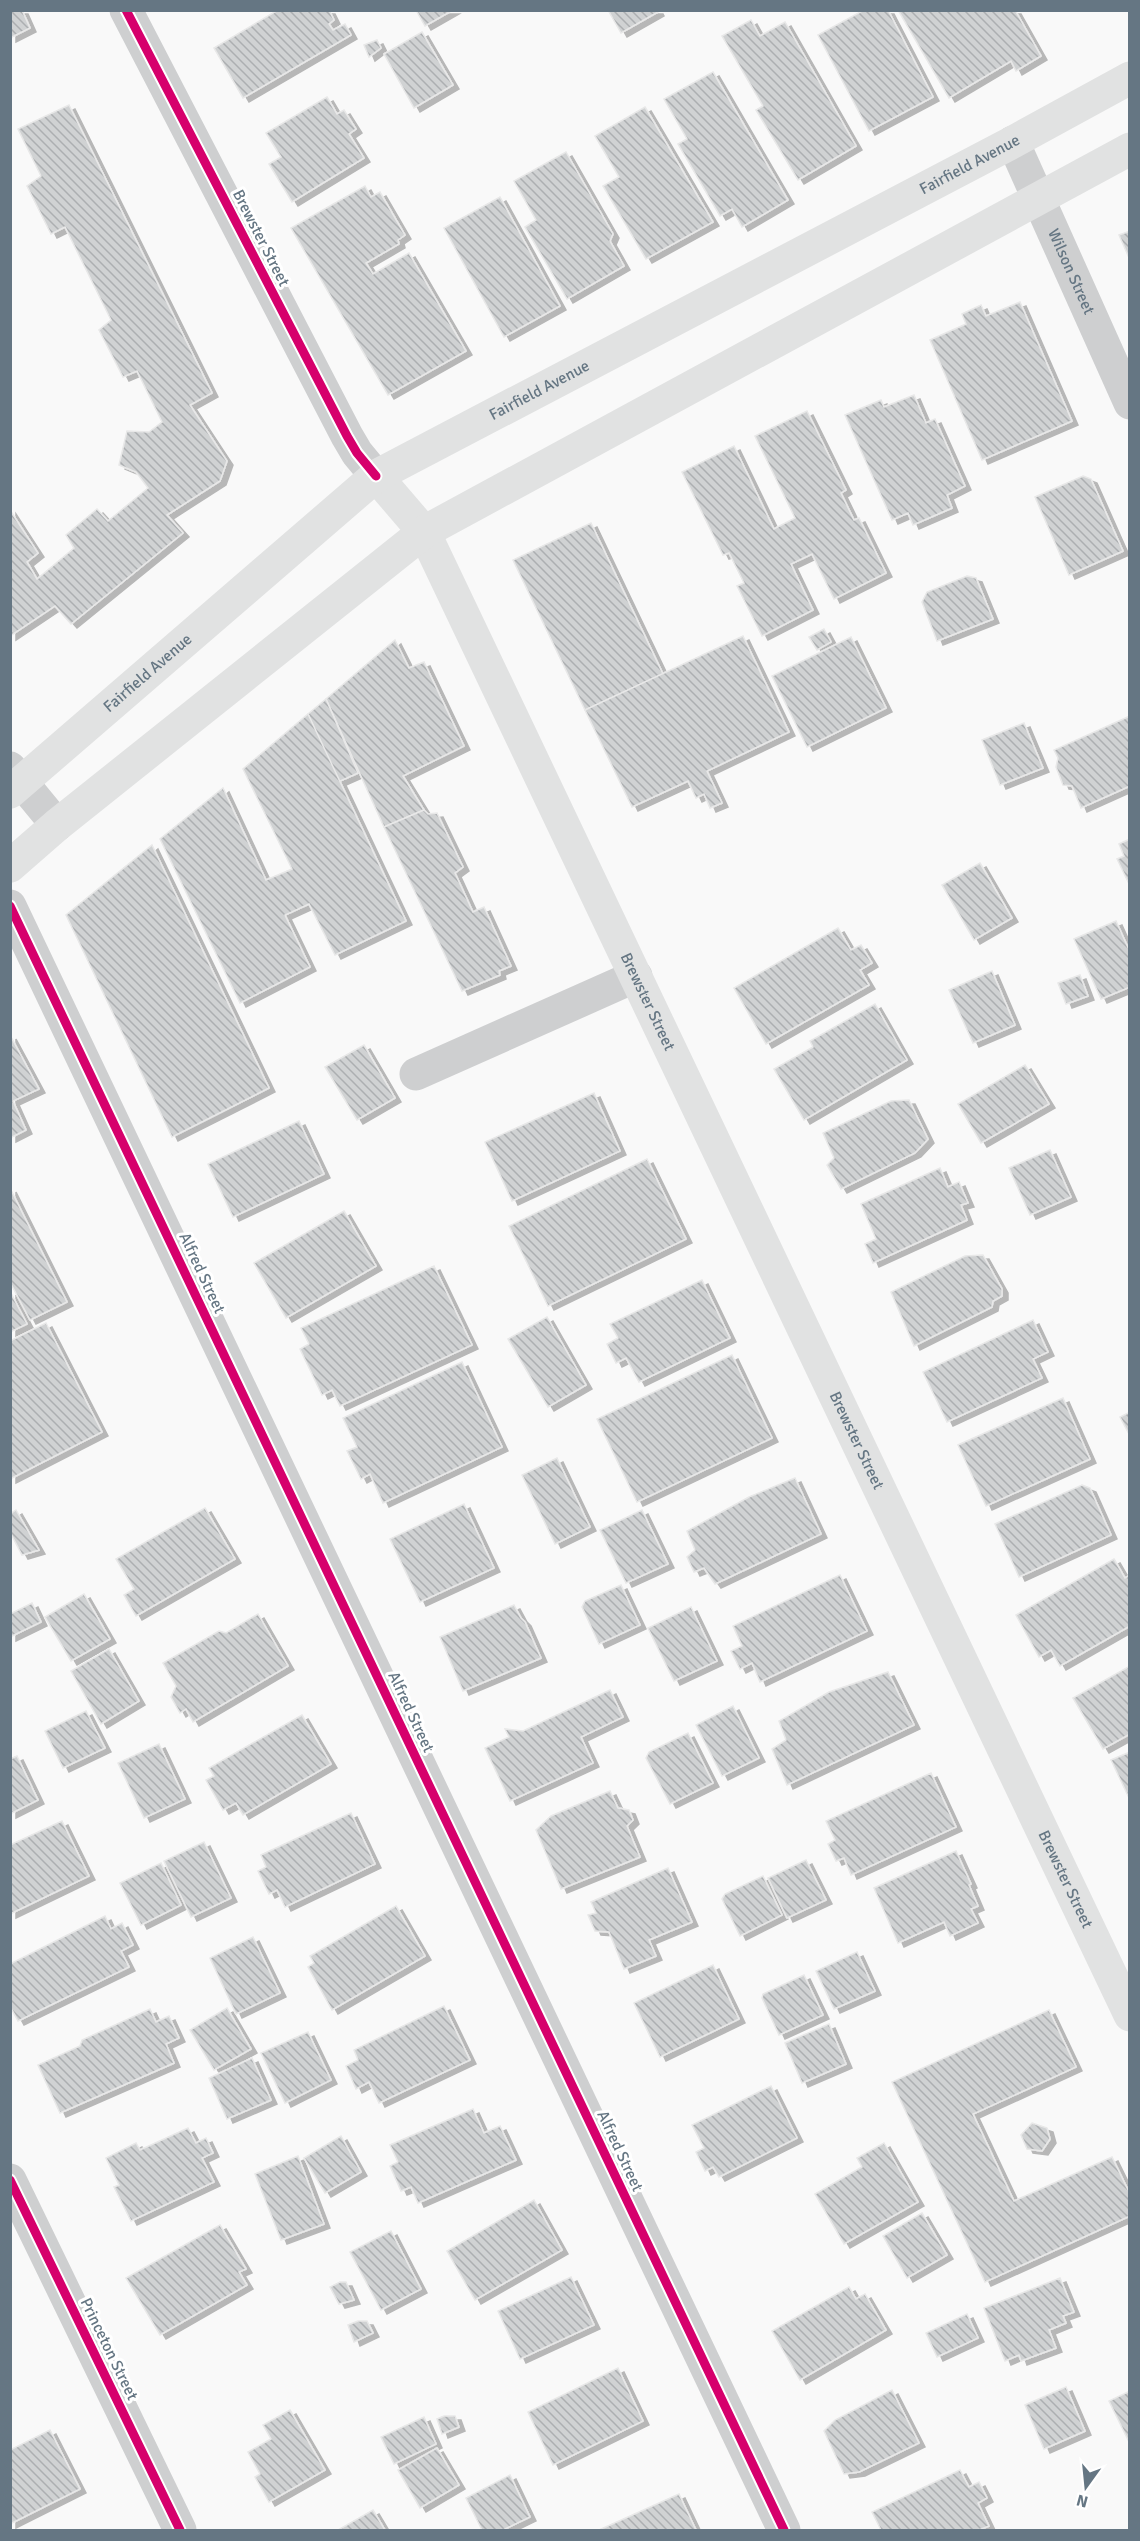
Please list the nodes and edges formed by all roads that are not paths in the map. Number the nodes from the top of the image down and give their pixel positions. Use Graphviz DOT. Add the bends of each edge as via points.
graph roads {
  1 [pos="126,10"];
  2 [pos="1130,78"];
  3 [pos="1013,142"];
  4 [pos="1130,149"];
  5 [pos="1040,199"];
  6 [pos="1130,403"];
  7 [pos="376,476"];
  8 [pos="424,532"];
  9 [pos="14,781"];
  10 [pos="57,825"];
  11 [pos="10,866"];
  12 [pos="10,906"];
  13 [pos="636,976"];
  14 [pos="416,1074"];
  15 [pos="1130,2015"];
  16 [pos="10,2180"];
  17 [pos="180,2530"];
  18 [pos="784,2530"];
  1 -- 7 [label="street, Brewster Street" via="347,436"];
  2 -- 3 [label="main road, Fairfield Avenue"];
  3 -- 5 [label="street, Wilson Street"];
  3 -- 7 [label="main road, Fairfield Avenue"];
  4 -- 5 [label="main road"];
  5 -- 6 [label="street, Wilson Street"];
  5 -- 8 [label="main road"];
  7 -- 8 [label="main road, Brewster Street"];
  7 -- 9 [label="main road, Fairfield Avenue"];
  8 -- 10 [label="main road"];
  8 -- 13 [label="main road, Brewster Street"];
  9 -- 10 [label="street"];
  10 -- 11 [label="main road"];
  12 -- 18 [label="street, Alfred Street"];
  13 -- 14 [label="street"];
  13 -- 15 [label="main road, Brewster Street"];
  16 -- 17 [label="street, Princeton Street"];
}
